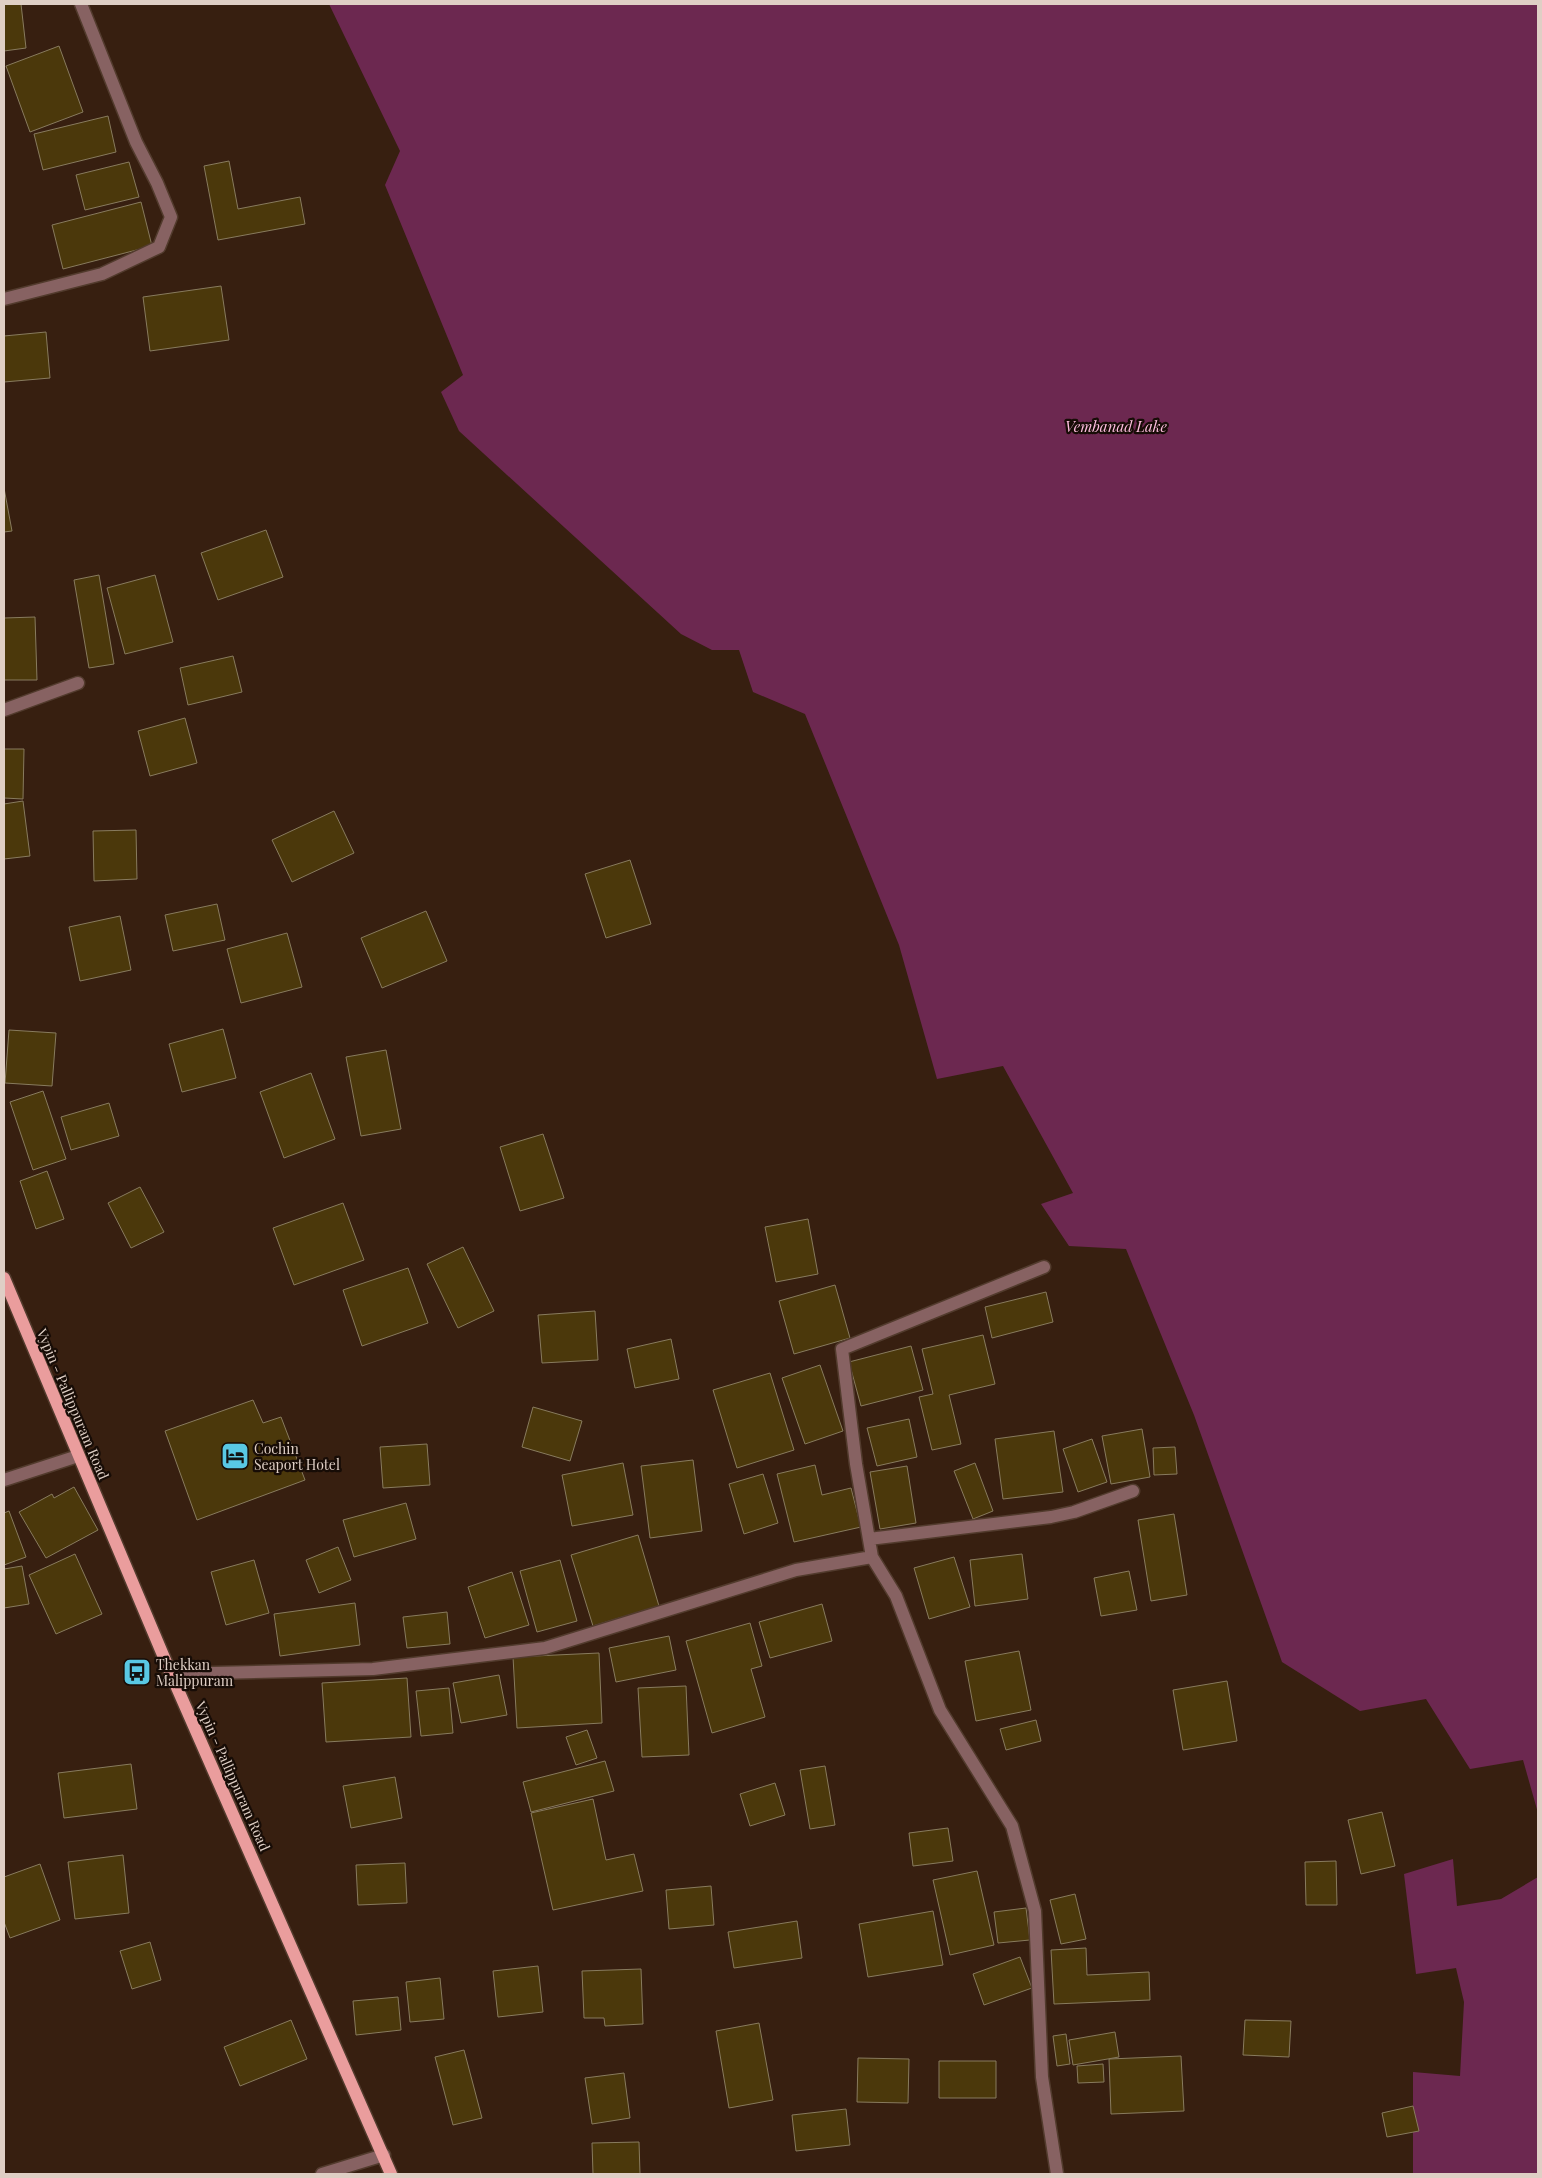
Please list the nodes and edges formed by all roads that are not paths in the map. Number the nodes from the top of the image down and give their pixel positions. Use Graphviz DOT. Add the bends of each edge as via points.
graph roads {
  1 [pos="81,4"];
  2 [pos="4,299"];
  3 [pos="78,683"];
  4 [pos="4,710"];
  5 [pos="1044,1267"];
  6 [pos="4,1278"];
  7 [pos="78,1456"];
  8 [pos="4,1480"];
  9 [pos="1133,1491"];
  10 [pos="869,1539"];
  11 [pos="872,1557"];
  12 [pos="171,1674"];
  13 [pos="384,2155"];
  14 [pos="322,2174"];
  15 [pos="391,2174"];
  16 [pos="1057,2174"];
  1 -- 2 [label="street" via="136,142 171,217 159,247 102,274"];
  3 -- 4 [label="street"];
  5 -- 10 [label="street" via="842,1349"];
  6 -- 7 [label="main road, Vypin - Pallippuram Road"];
  7 -- 8 [label="street"];
  7 -- 12 [label="main road, Vypin - Pallippuram Road"];
  9 -- 10 [label="street" via="1051,1517"];
  10 -- 11 [label="street"];
  11 -- 12 [label="street" via="796,1570 545,1648 373,1669"];
  11 -- 16 [label="street" via="896,1596 940,1710 1012,1826 1035,1911 1042,2077"];
  12 -- 13 [label="main road, Vypin - Pallippuram Road"];
  13 -- 14 [label="street"];
  13 -- 15 [label="main road, Vypin - Pallippuram Road"];
}
